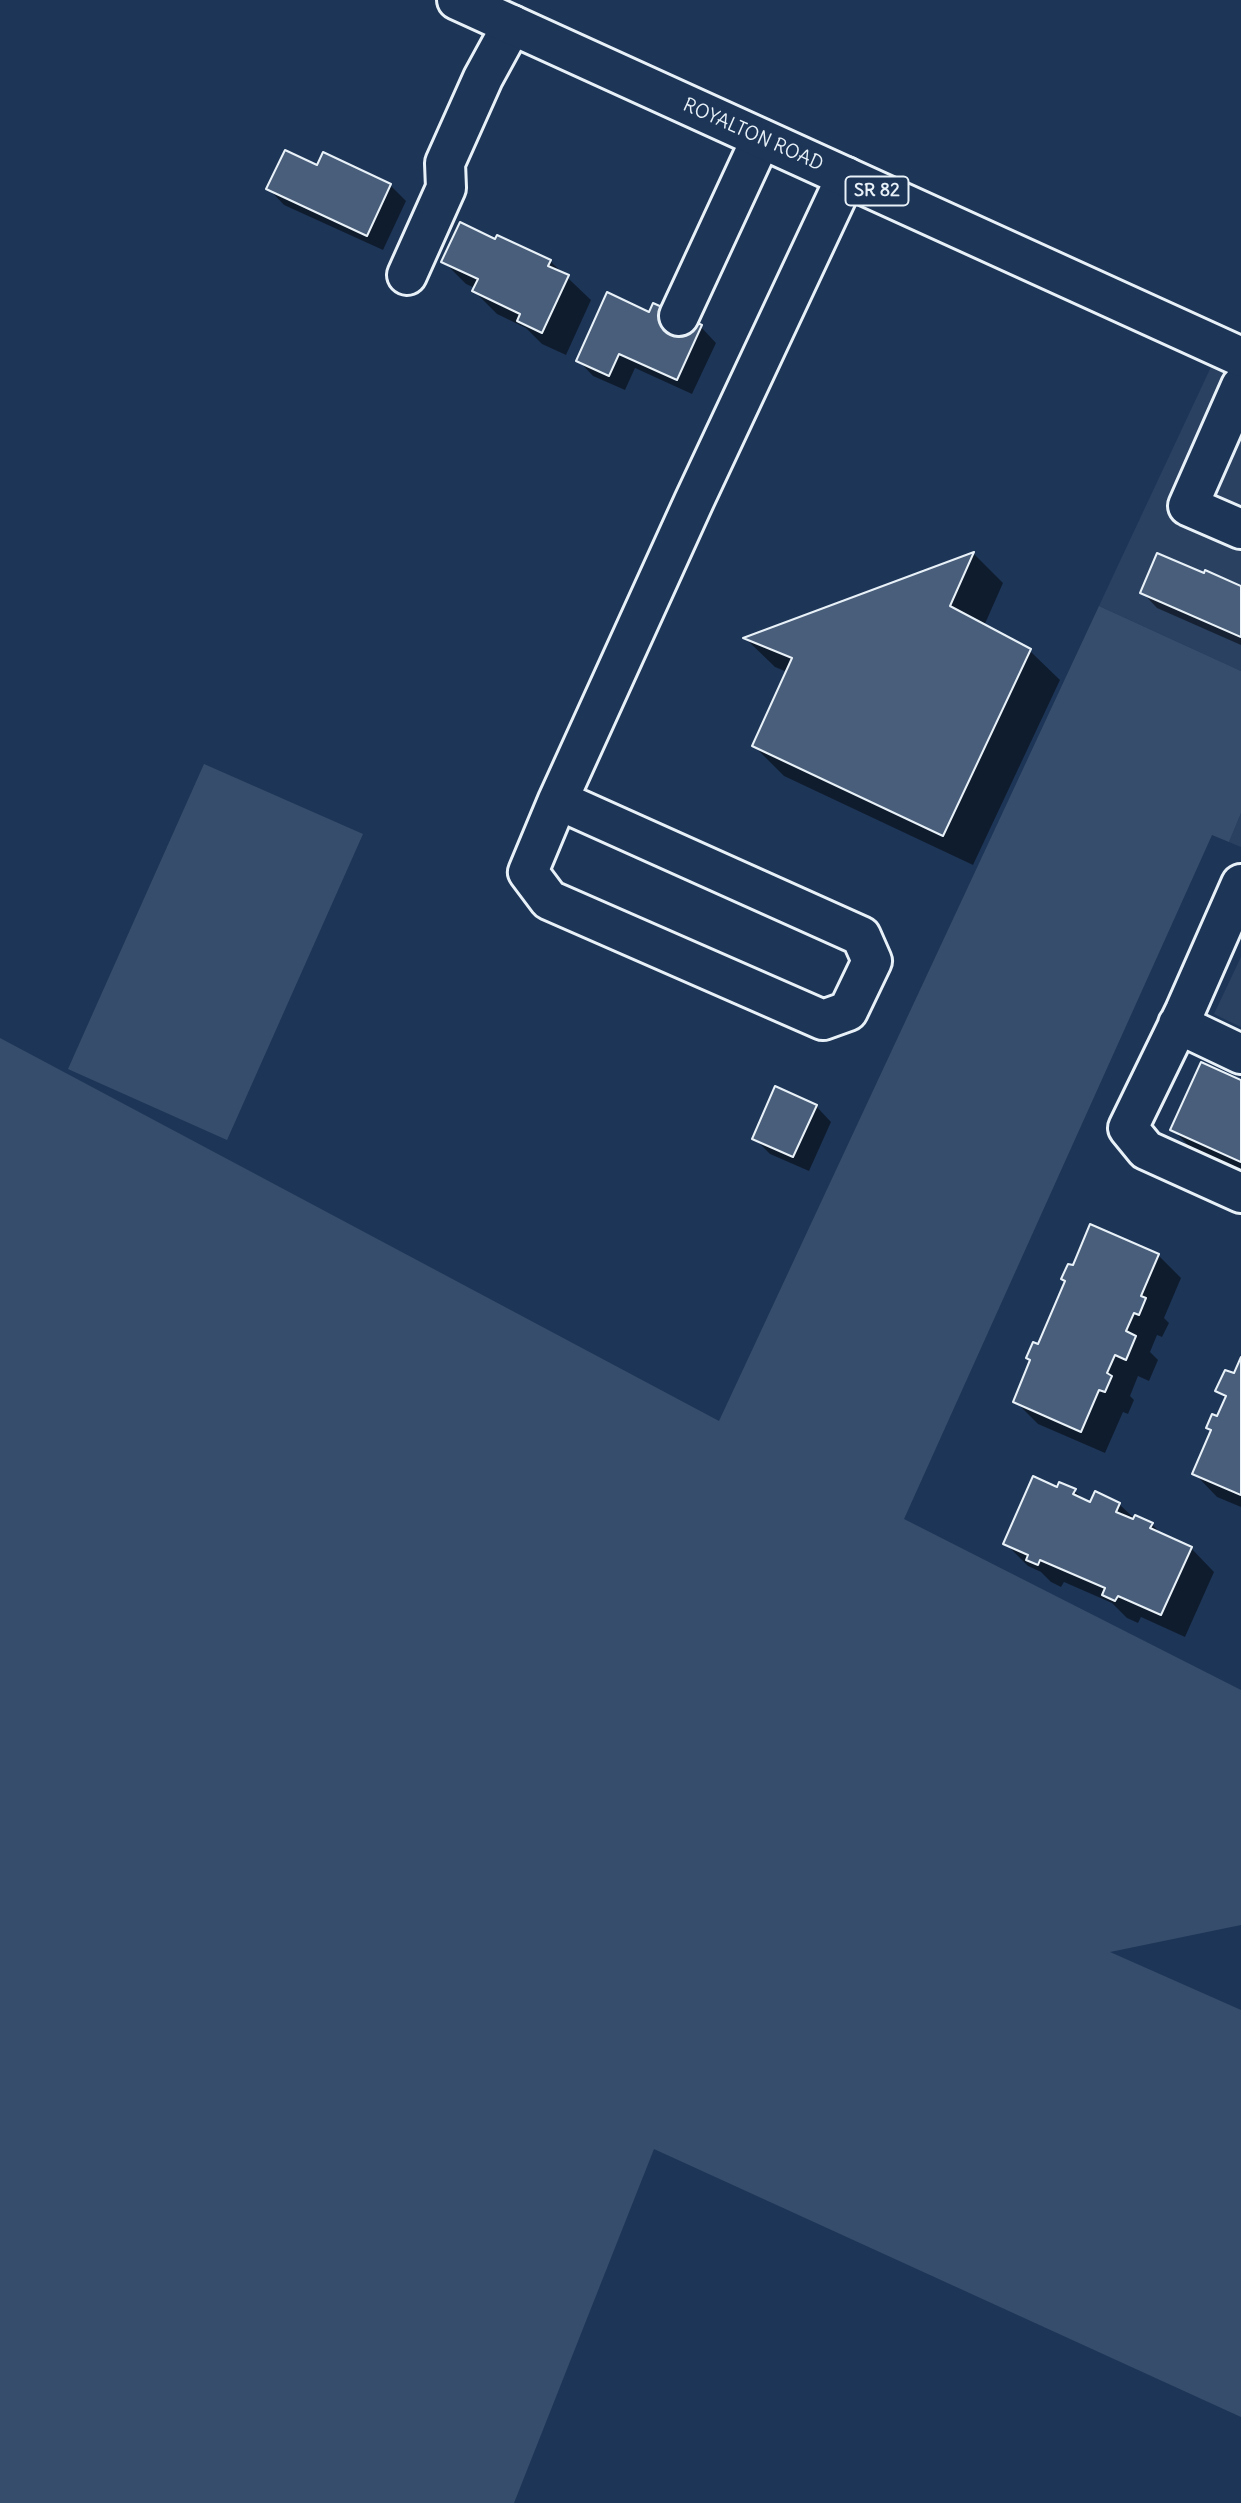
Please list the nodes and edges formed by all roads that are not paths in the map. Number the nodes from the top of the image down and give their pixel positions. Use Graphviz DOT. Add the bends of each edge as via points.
graph roads {
  1 [pos="457,0"];
  2 [pos="512,25"];
  3 [pos="761,139"];
  4 [pos="846,177"];
  5 [pos="407,275"];
  6 [pos="679,316"];
  7 [pos="1241,357"];
  8 [pos="1241,386"];
  9 [pos="1241,529"];
  10 [pos="558,800"];
  11 [pos="1241,884"];
  12 [pos="1178,1024"];
  13 [pos="1241,1054"];
  14 [pos="1241,1193"];
  1 -- 2 [label="main road, ROYALTON ROAD / SR 82"];
  2 -- 3 [label="main road, ROYALTON ROAD / SR 82"];
  2 -- 5 [label="main road" via="445,163 446,188"];
  3 -- 4 [label="main road, ROYALTON ROAD / SR 82"];
  3 -- 6 [label="main road"];
  4 -- 7 [label="main road, ROYALTON ROAD / SR 82"];
  4 -- 10 [label="main road"];
  8 -- 9 [label="main road" via="1188,506"];
  10 -- 10 [label="main road" via="528,873 549,900 823,1020 848,1012 872,961 861,936"];
  11 -- 12 [label="main road"];
  12 -- 13 [label="main road"];
  12 -- 14 [label="main road" via="1128,1128 1146,1150"];
}
